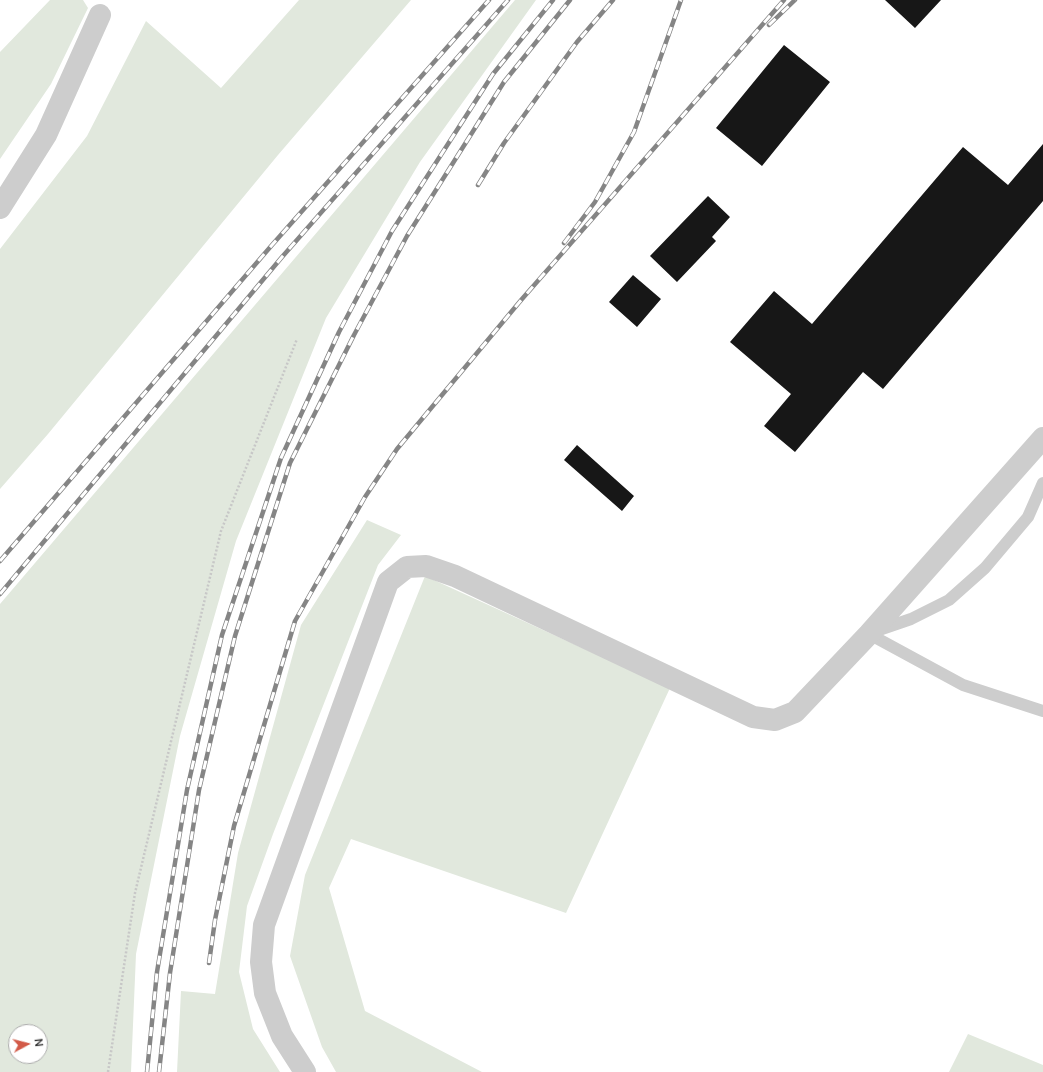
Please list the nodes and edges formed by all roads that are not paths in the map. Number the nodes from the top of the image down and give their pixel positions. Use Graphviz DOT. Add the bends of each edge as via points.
graph roads {
  1 [pos="100,15"];
  2 [pos="0,208"];
  3 [pos="1043,438"];
  4 [pos="1043,483"];
  5 [pos="869,634"];
  6 [pos="1043,711"];
  7 [pos="306,1072"];
  1 -- 2 [label="street" via="46,135"];
  3 -- 5 [label="street"];
  4 -- 5 [label="lane" via="1028,517 985,568 949,600 911,619"];
  5 -- 6 [label="lane" via="963,685"];
  5 -- 7 [label="street" via="794,712 775,720 753,717 455,576 426,566 407,567 388,582 264,925 260,962 265,993 282,1036"];
}
